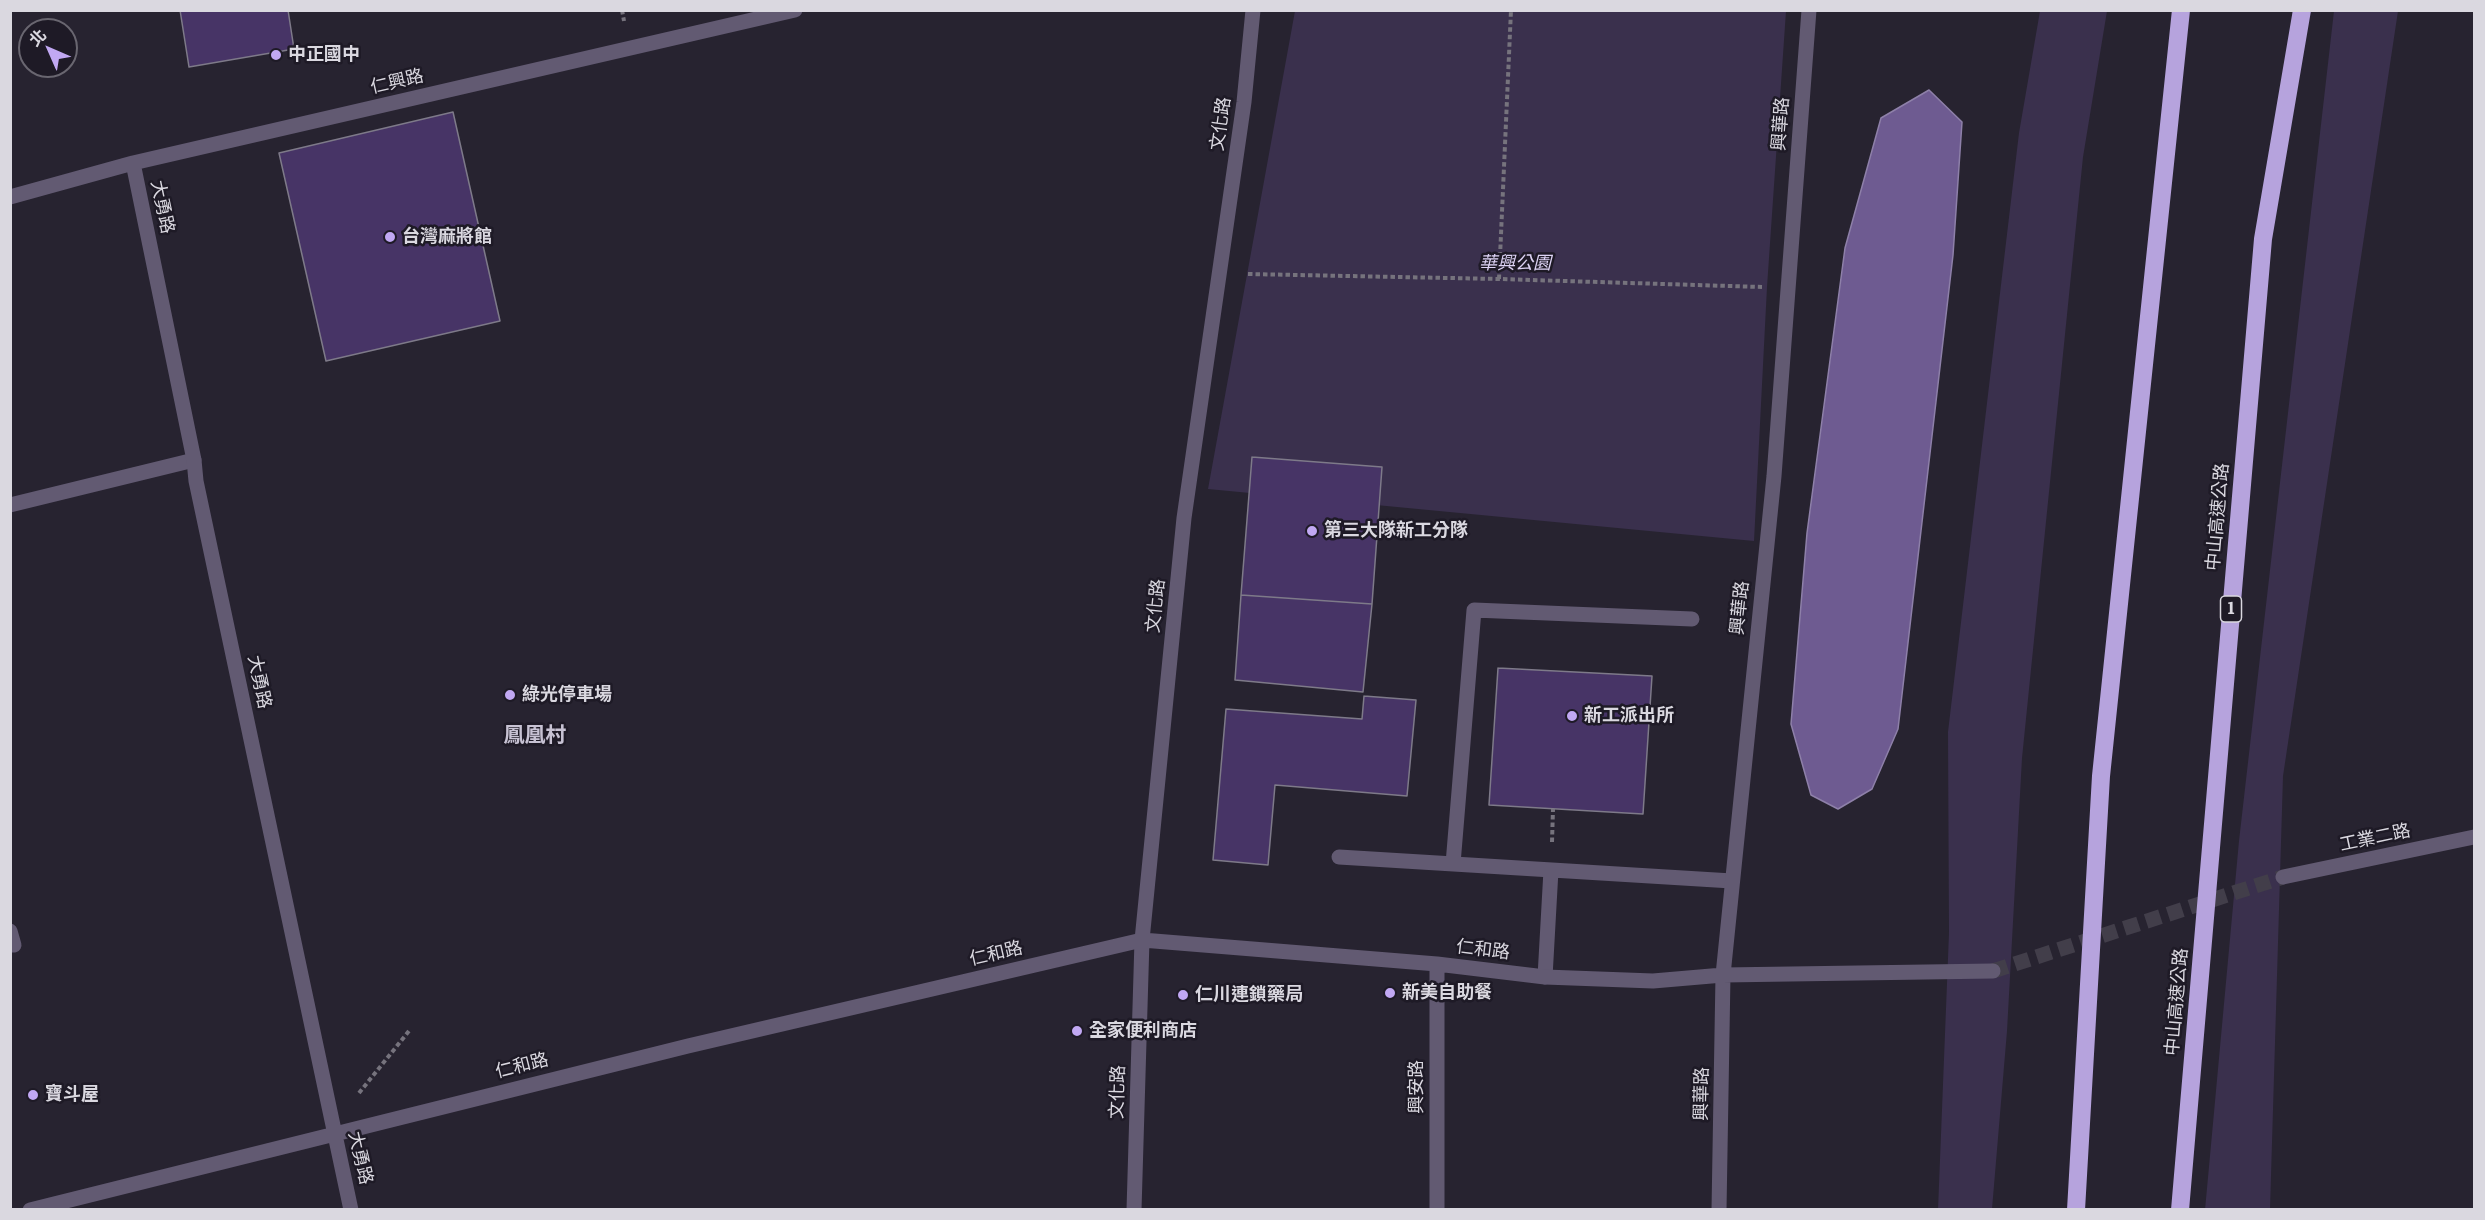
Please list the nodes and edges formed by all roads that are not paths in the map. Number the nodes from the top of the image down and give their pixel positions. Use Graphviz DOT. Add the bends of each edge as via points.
graph roads {
  1 [pos="795,10"];
  2 [pos="1253,10"];
  3 [pos="1809,10"];
  4 [pos="2181,10"];
  5 [pos="2302,10"];
  6 [pos="133,163"];
  7 [pos="10,197"];
  8 [pos="194,460"];
  9 [pos="10,505"];
  10 [pos="1692,619"];
  11 [pos="2475,837"];
  12 [pos="1339,857"];
  13 [pos="1453,864"];
  14 [pos="1551,870"];
  15 [pos="2283,877"];
  16 [pos="1732,881"];
  17 [pos="10,931"];
  18 [pos="1142,940"];
  19 [pos="10,945"];
  20 [pos="1437,964"];
  21 [pos="1993,971"];
  22 [pos="1723,975"];
  23 [pos="1545,976"];
  24 [pos="334,1132"];
  25 [pos="30,1209"];
  26 [pos="351,1209"];
  27 [pos="1134,1209"];
  28 [pos="1437,1209"];
  29 [pos="1719,1209"];
  30 [pos="2076,1209"];
  31 [pos="2180,1209"];
  1 -- 6 [label="street, 仁興路"];
  2 -- 18 [label="street, 文化路" via="1245,102 1187,497"];
  3 -- 16 [label="street, 興華路" via="1774,476"];
  4 -- 30 [label="highway" via="2101,776"];
  5 -- 31 [label="highway, 中山高速公路 / 1" via="2263,239"];
  6 -- 7 [label="street, 仁興路"];
  6 -- 8 [label="street, 大勇路"];
  8 -- 9 [label="street"];
  8 -- 24 [label="street, 大勇路"];
  10 -- 13 [label="street" via="1474,610"];
  11 -- 15 [label="street, 工業二路"];
  12 -- 13 [label="street"];
  13 -- 14 [label="street"];
  14 -- 16 [label="street"];
  14 -- 23 [label="street"];
  16 -- 22 [label="street, 興華路"];
  17 -- 19 [label="street" via="14,945"];
  18 -- 20 [label="street, 仁和路"];
  18 -- 24 [label="street, 仁和路"];
  18 -- 27 [label="street, 文化路"];
  20 -- 23 [label="street, 仁和路"];
  20 -- 28 [label="street, 興安路"];
  21 -- 22 [label="street, 仁和路"];
  22 -- 23 [label="street, 仁和路" via="1653,981"];
  22 -- 29 [label="street, 興華路"];
  24 -- 25 [label="street, 仁和路"];
  24 -- 26 [label="street, 大勇路"];
}
